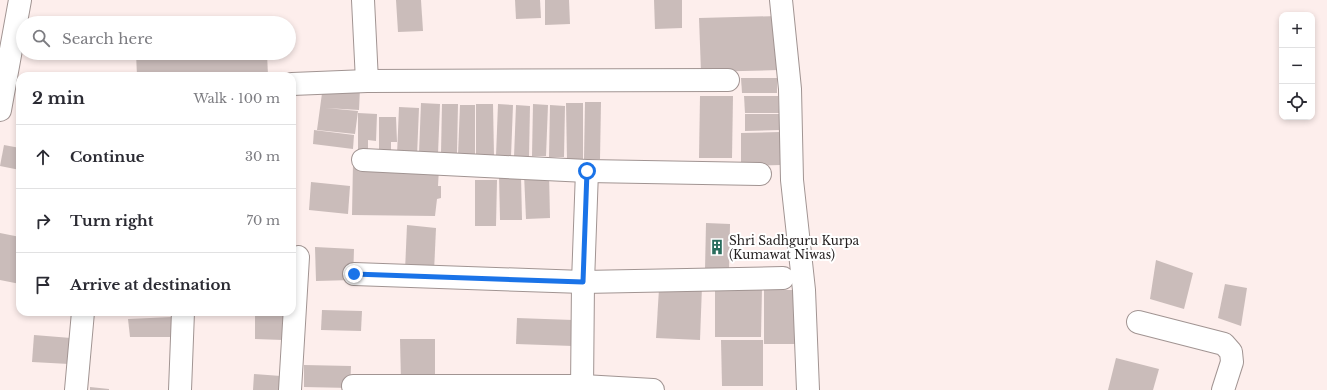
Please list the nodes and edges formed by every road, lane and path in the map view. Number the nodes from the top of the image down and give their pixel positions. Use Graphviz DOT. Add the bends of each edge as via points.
graph roads {
  1 [pos="20,0"];
  2 [pos="363,0"];
  3 [pos="781,0"];
  4 [pos="18,16"];
  5 [pos="16,29"];
  6 [pos="728,80"];
  7 [pos="367,81"];
  8 [pos="296,84"];
  9 [pos="6,101"];
  10 [pos="363,160"];
  11 [pos="587,171"];
  12 [pos="760,174"];
  13 [pos="298,257"];
  14 [pos="354,274"];
  15 [pos="783,278"];
  16 [pos="583,282"];
  17 [pos="296,290"];
  18 [pos="83,316"];
  19 [pos="183,316"];
  20 [pos="294,316"];
  21 [pos="1138,322"];
  22 [pos="353,386"];
  23 [pos="582,388"];
  24 [pos="76,390"];
  25 [pos="180,390"];
  26 [pos="290,390"];
  27 [pos="653,390"];
  28 [pos="808,390"];
  29 [pos="1223,390"];
  1 -- 4 [label="street"];
  2 -- 7 [label="street"];
  3 -- 28 [label="street" via="790,90 792,180 804,290"];
  5 -- 9 [label="street"];
  6 -- 7 [label="street"];
  7 -- 8 [label="street"];
  10 -- 11 [label="street"];
  11 -- 12 [label="street"];
  11 -- 16 [label="street"];
  13 -- 17 [label="street"];
  14 -- 16 [label="street"];
  15 -- 16 [label="street"];
  16 -- 23 [label="street"];
  18 -- 24 [label="street"];
  19 -- 25 [label="street"];
  20 -- 26 [label="street"];
  21 -- 29 [label="street" via="1224,344 1231,352 1232,362"];
  22 -- 23 [label="street"];
  23 -- 27 [label="street"];
}
